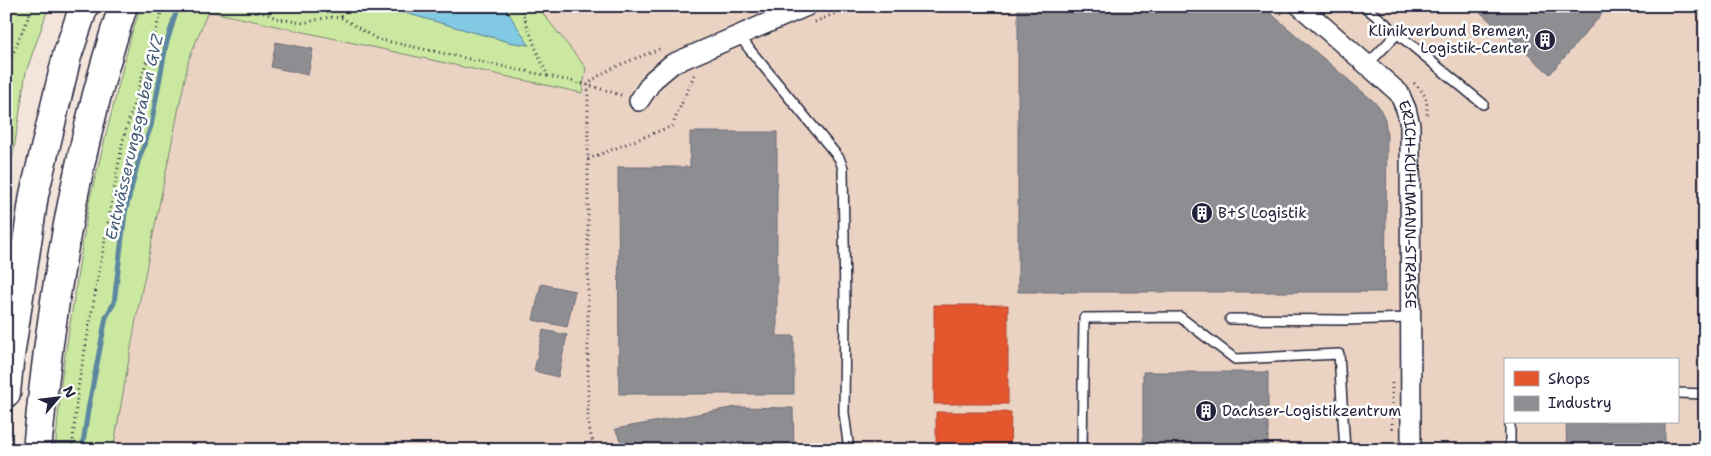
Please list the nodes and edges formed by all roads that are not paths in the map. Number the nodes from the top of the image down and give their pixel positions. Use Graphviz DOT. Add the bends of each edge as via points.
graph roads {
  1 [pos="84,6"];
  2 [pos="123,6"];
  3 [pos="1364,6"];
  4 [pos="1294,13"];
  5 [pos="808,15"];
  6 [pos="1397,34"];
  7 [pos="740,35"];
  8 [pos="1367,65"];
  9 [pos="639,101"];
  10 [pos="1483,104"];
  11 [pos="1410,318"];
  12 [pos="1230,319"];
  13 [pos="6,393"];
  14 [pos="1678,393"];
  15 [pos="1705,394"];
  16 [pos="1510,424"];
  17 [pos="37,450"];
  18 [pos="849,450"];
  19 [pos="1082,450"];
  20 [pos="1345,450"];
  21 [pos="1410,450"];
  22 [pos="1510,450"];
  1 -- 13 [label="highway" via="68,56 34,195"];
  2 -- 17 [label="highway" via="88,124 71,206 44,373"];
  3 -- 6 [label="lane"];
  4 -- 8 [label="street, ERICH-KÜHLMANN-STRASSE"];
  5 -- 7 [label="street"];
  6 -- 8 [label="lane"];
  6 -- 10 [label="lane"];
  7 -- 9 [label="street" via="672,64 653,80"];
  7 -- 18 [label="lane" via="839,158 843,168 844,413"];
  8 -- 11 [label="street, ERICH-KÜHLMANN-STRASSE" via="1399,93 1410,125"];
  11 -- 12 [label="lane"];
  11 -- 21 [label="street, ERICH-KÜHLMANN-STRASSE"];
  14 -- 15 [label="lane"];
  16 -- 22 [label="lane"];
  19 -- 20 [label="lane" via="1084,318 1180,317 1235,359 1339,354"];
}
